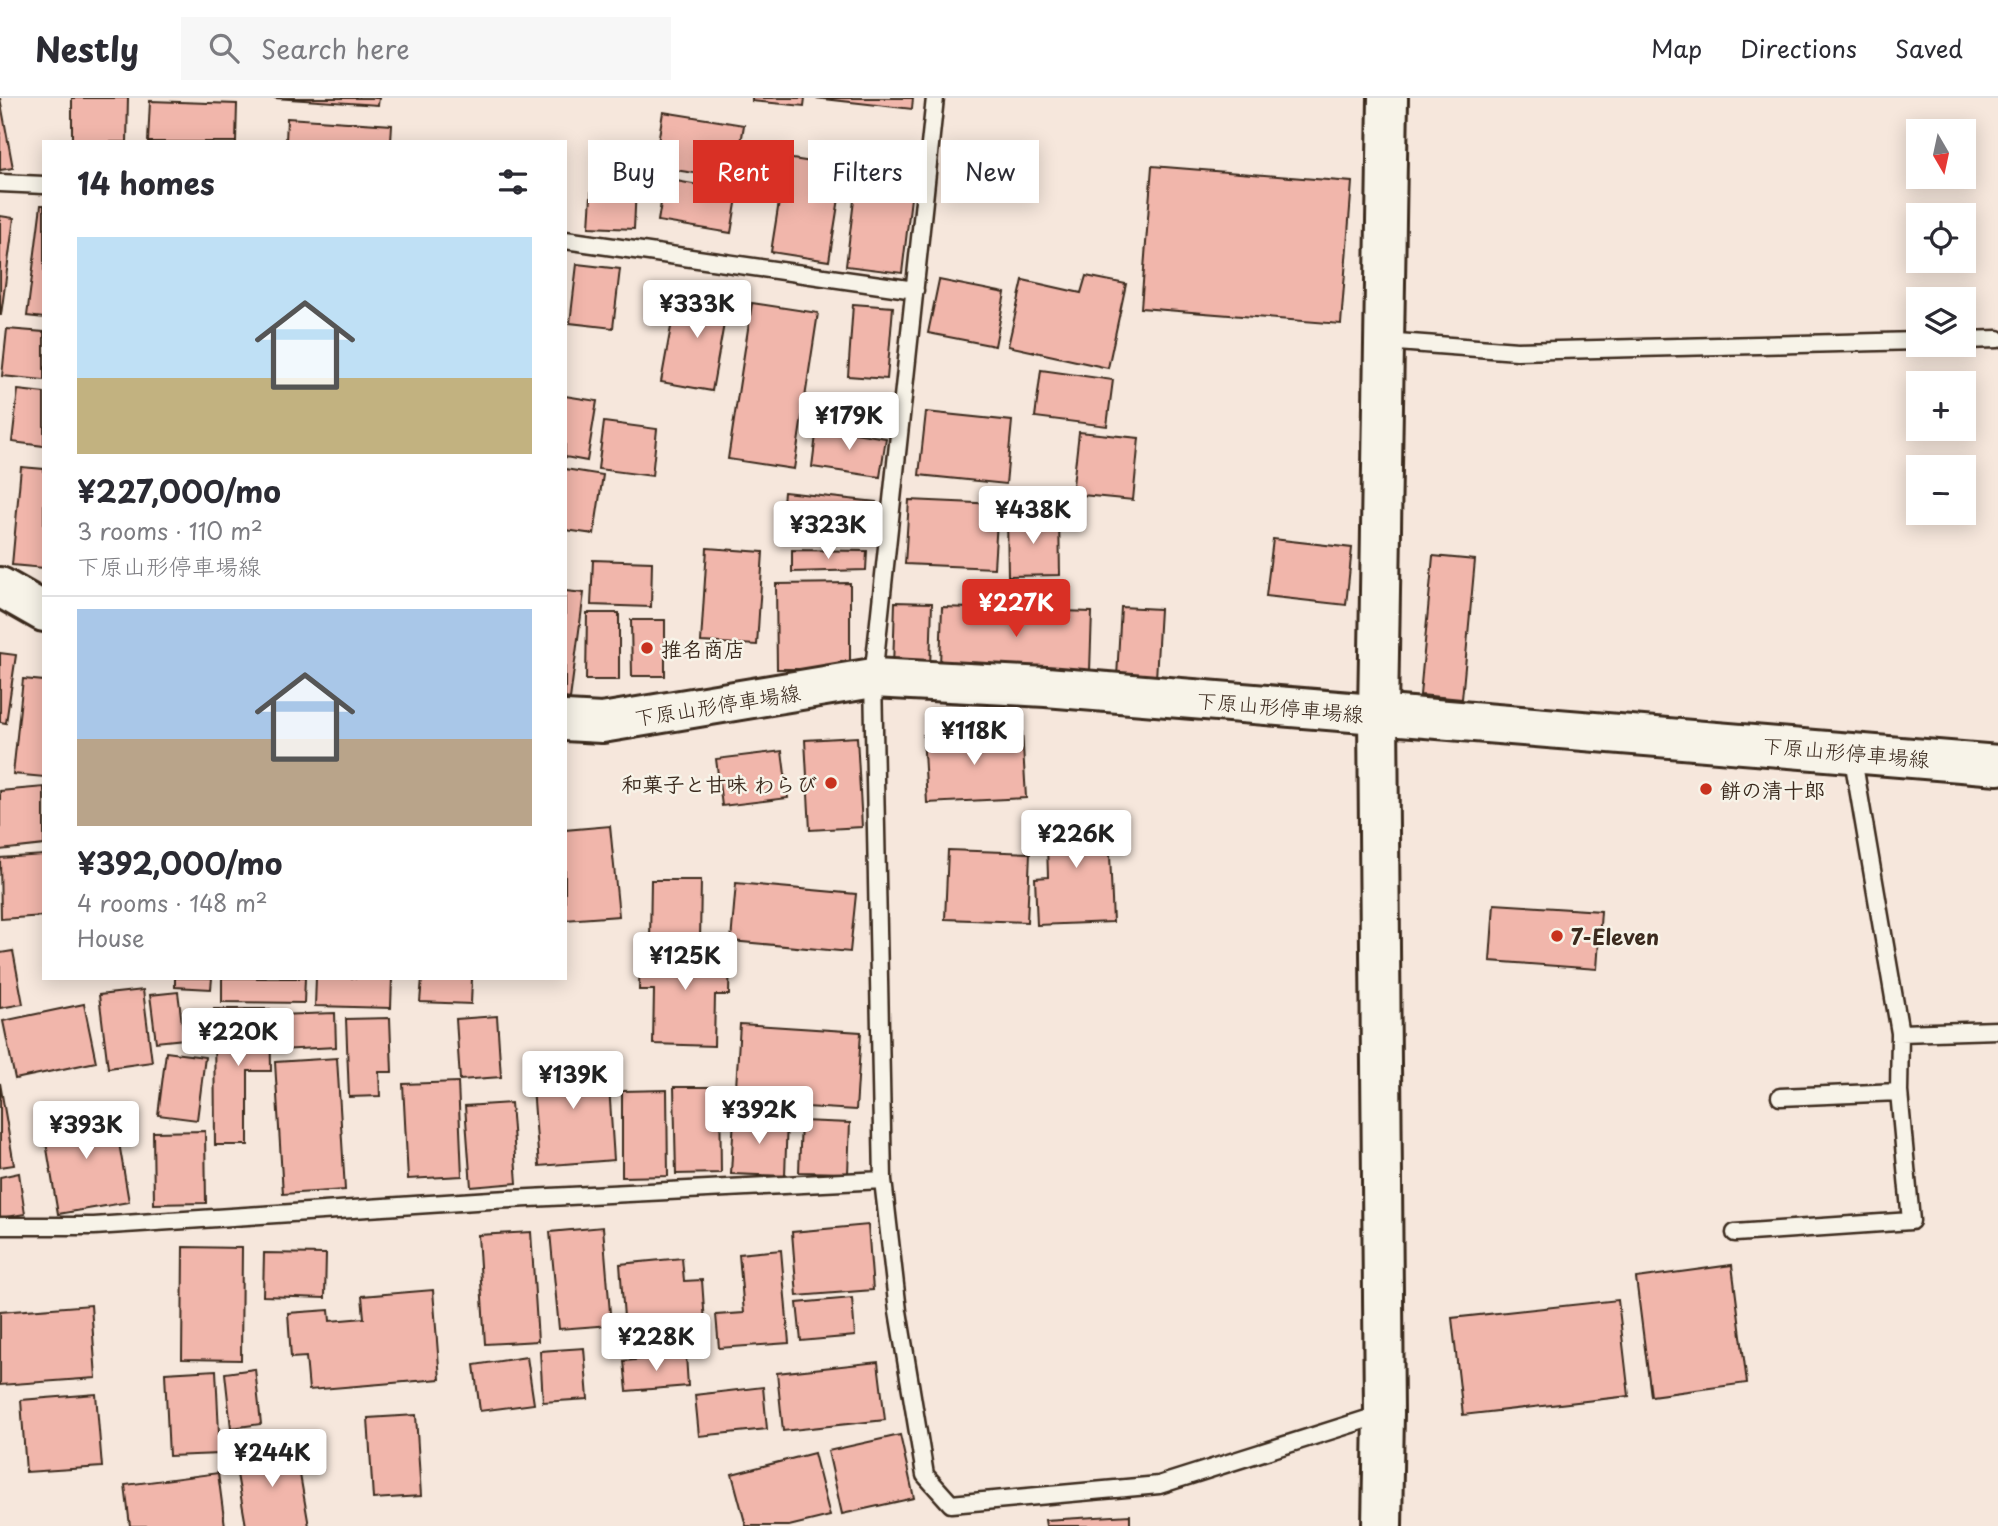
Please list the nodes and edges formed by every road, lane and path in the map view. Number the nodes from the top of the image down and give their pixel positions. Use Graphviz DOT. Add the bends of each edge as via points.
graph roads {
  1 [pos="935,98"];
  2 [pos="1388,98"];
  3 [pos="0,183"];
  4 [pos="42,185"];
  5 [pos="567,240"];
  6 [pos="915,290"];
  7 [pos="1998,339"];
  8 [pos="1976,340"];
  9 [pos="1384,341"];
  10 [pos="1906,341"];
  11 [pos="0,587"];
  12 [pos="42,611"];
  13 [pos="873,678"];
  14 [pos="1378,714"];
  15 [pos="567,721"];
  16 [pos="1851,751"];
  17 [pos="1998,765"];
  18 [pos="1998,1030"];
  19 [pos="1900,1033"];
  20 [pos="1899,1092"];
  21 [pos="1780,1097"];
  22 [pos="883,1180"];
  23 [pos="0,1226"];
  24 [pos="1735,1233"];
  25 [pos="1384,1413"];
  26 [pos="1382,1526"];
  1 -- 6 [label="lane"];
  2 -- 9 [label="main road"];
  3 -- 4 [label="lane"];
  5 -- 6 [label="lane"];
  6 -- 13 [label="lane"];
  7 -- 8 [label="lane"];
  9 -- 10 [label="lane" via="1517,351"];
  9 -- 14 [label="main road"];
  11 -- 12 [label="main road"];
  13 -- 14 [label="main road, 下原山形停車場線"];
  13 -- 15 [label="main road, 下原山形停車場線" via="602,723"];
  13 -- 22 [label="lane"];
  14 -- 16 [label="main road, 下原山形停車場線"];
  14 -- 25 [label="main road"];
  16 -- 17 [label="main road, 下原山形停車場線"];
  16 -- 19 [label="lane"];
  18 -- 19 [label="lane"];
  19 -- 20 [label="lane"];
  20 -- 21 [label="lane"];
  20 -- 24 [label="lane" via="1911,1221"];
  22 -- 23 [label="lane" via="94,1226"];
  22 -- 25 [label="lane" via="898,1311 925,1475 951,1504 1159,1485"];
  25 -- 26 [label="main road"];
}
